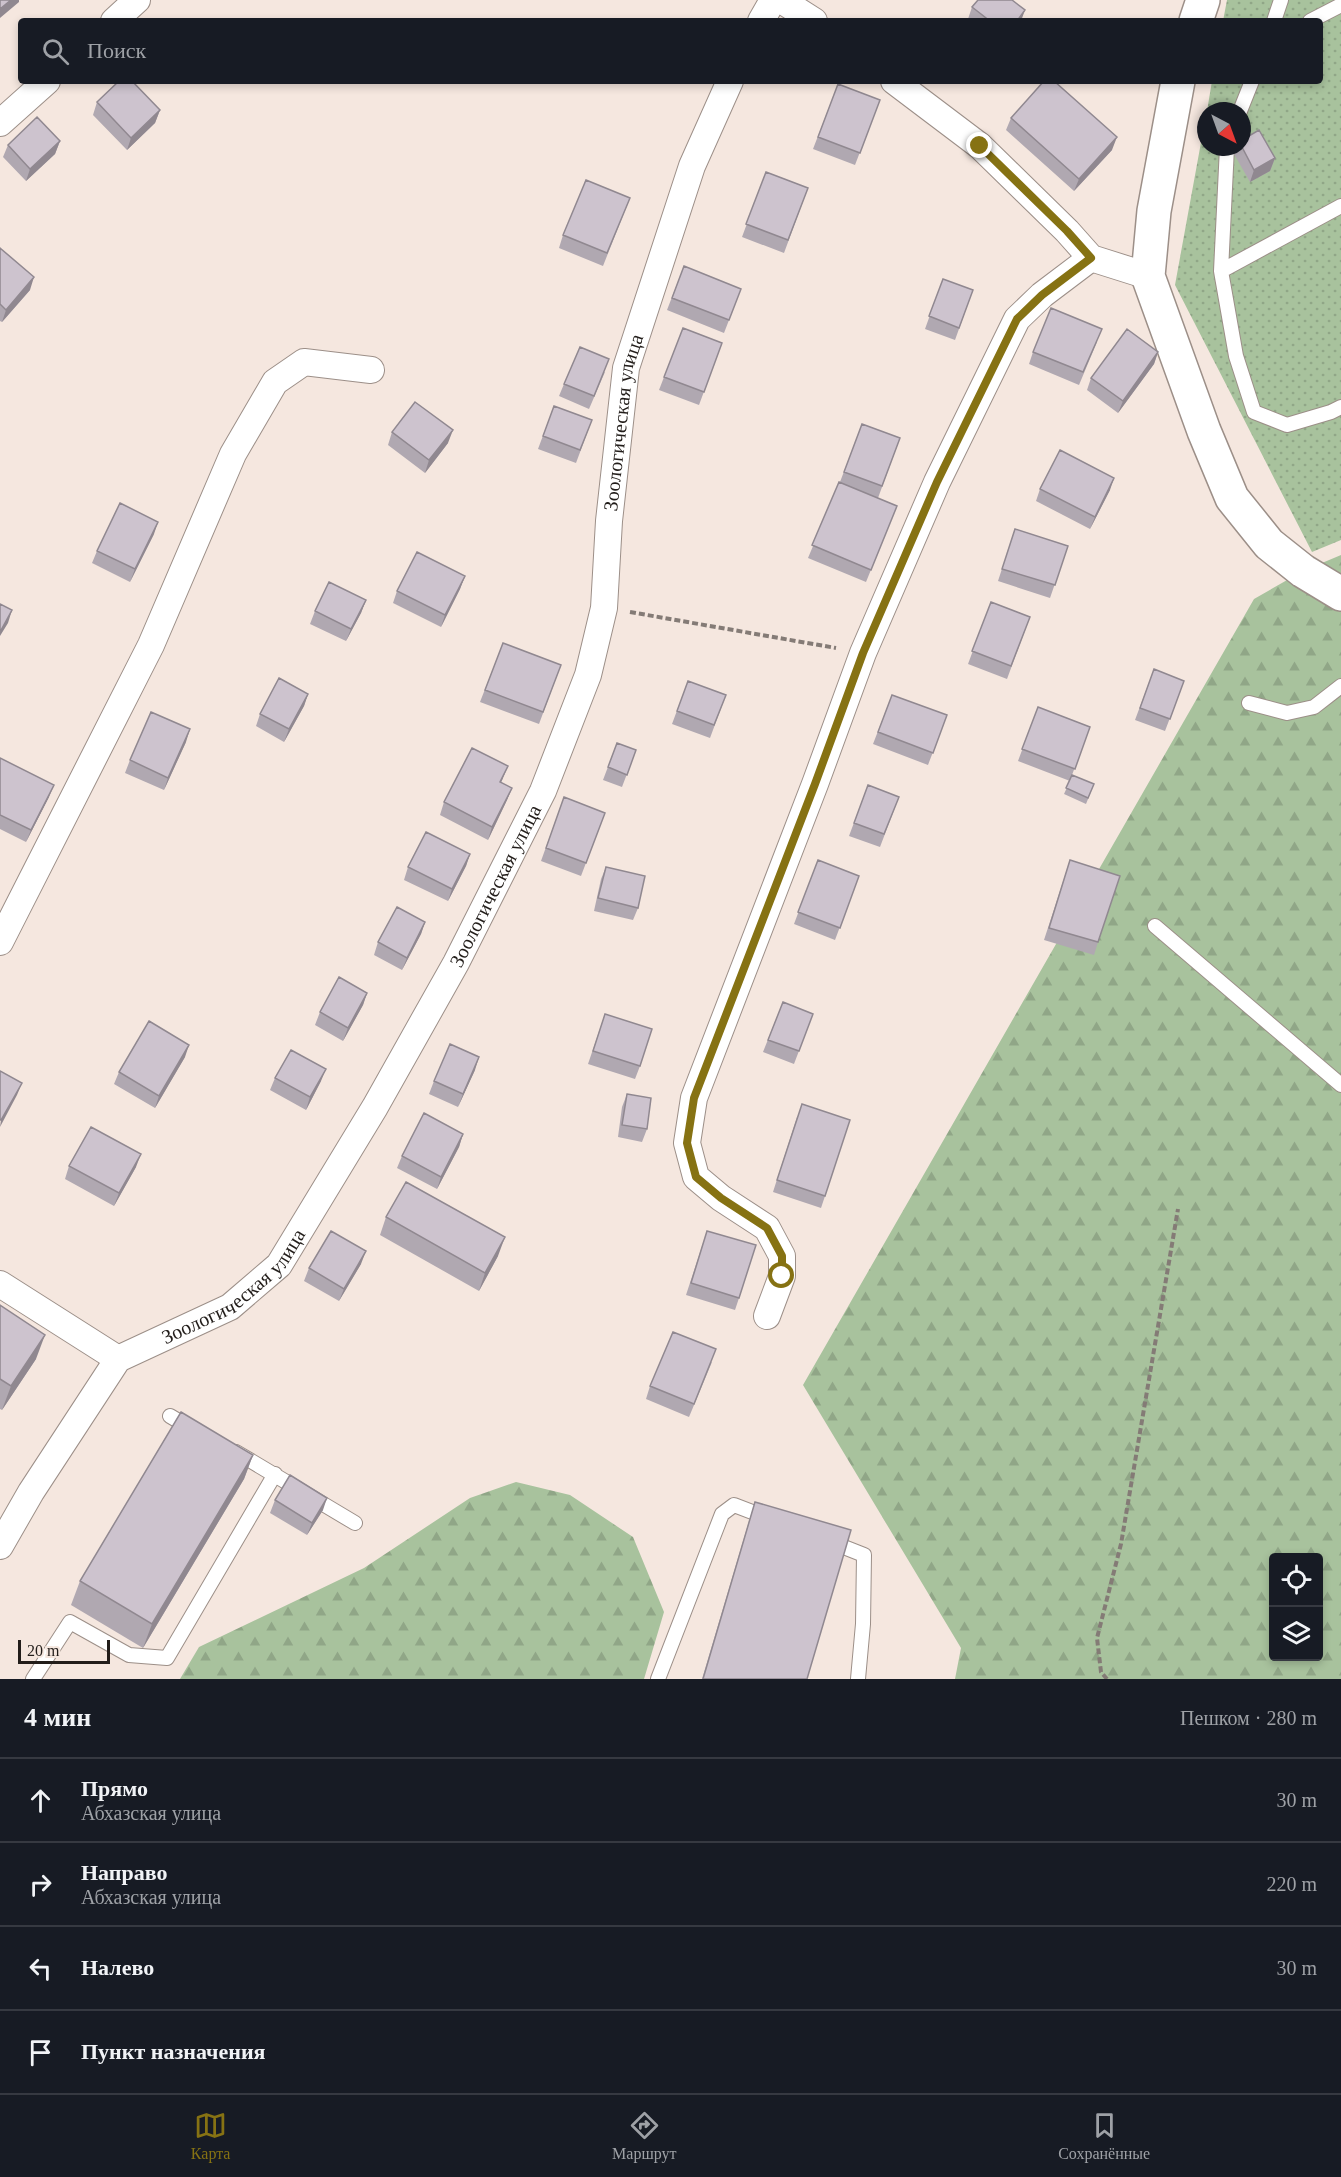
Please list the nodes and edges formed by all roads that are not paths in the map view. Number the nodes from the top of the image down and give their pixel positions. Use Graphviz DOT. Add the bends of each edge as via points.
graph roads {
  1 [pos="137,0"];
  2 [pos="773,0"];
  3 [pos="781,0"];
  4 [pos="1203,0"];
  5 [pos="1281,0"];
  6 [pos="1341,5"];
  7 [pos="117,18"];
  8 [pos="764,18"];
  9 [pos="809,18"];
  10 [pos="1197,18"];
  11 [pos="1275,18"];
  12 [pos="1316,18"];
  13 [pos="44,84"];
  14 [pos="729,84"];
  15 [pos="898,84"];
  16 [pos="1177,84"];
  17 [pos="1251,84"];
  18 [pos="1244,102"];
  19 [pos="0,123"];
  20 [pos="1227,156"];
  21 [pos="1341,206"];
  22 [pos="1091,258"];
  23 [pos="1221,271"];
  24 [pos="1148,276"];
  25 [pos="372,370"];
  26 [pos="1341,407"];
  27 [pos="1341,594"];
  28 [pos="1341,686"];
  29 [pos="1249,703"];
  30 [pos="1155,926"];
  31 [pos="0,942"];
  32 [pos="1341,1085"];
  33 [pos="0,1284"];
  34 [pos="767,1316"];
  35 [pos="118,1359"];
  36 [pos="170,1416"];
  37 [pos="201,1433"];
  38 [pos="221,1444"];
  39 [pos="275,1474"];
  40 [pos="777,1521"];
  41 [pos="355,1523"];
  42 [pos="821,1538"];
  43 [pos="0,1546"];
  44 [pos="33,1679"];
  45 [pos="658,1679"];
  46 [pos="858,1679"];
  1 -- 7 [label="street"];
  2 -- 8 [label="street"];
  3 -- 9 [label="street"];
  4 -- 10 [label="street"];
  5 -- 11 [label="lane"];
  6 -- 12 [label="lane"];
  13 -- 19 [label="street"];
  14 -- 35 [label="street, Зоологическая улица" via="692,166 626,368 604,608 588,675 543,791 456,963 279,1265 230,1307"];
  15 -- 22 [label="street" via="980,146"];
  16 -- 24 [label="street" via="1154,211"];
  17 -- 18 [label="lane"];
  20 -- 23 [label="lane"];
  21 -- 23 [label="lane"];
  22 -- 24 [label="street"];
  22 -- 34 [label="street" via="1017,319 937,482 863,653 694,1098 687,1143 696,1177 767,1228 782,1256 782,1276"];
  23 -- 26 [label="lane" via="1236,356 1254,412 1287,425"];
  24 -- 27 [label="street" via="1232,498 1269,544"];
  25 -- 31 [label="street" via="304,362 275,382 233,454 151,645"];
  28 -- 29 [label="lane" via="1314,707 1287,713"];
  30 -- 32 [label="lane"];
  33 -- 35 [label="street"];
  35 -- 43 [label="street"];
  36 -- 37 [label="lane"];
  38 -- 39 [label="lane"];
  39 -- 41 [label="lane"];
  39 -- 44 [label="lane" via="167,1658 129,1655 70,1622"];
  40 -- 45 [label="lane" via="734,1505 722,1514"];
  42 -- 46 [label="lane" via="864,1554"];
}
